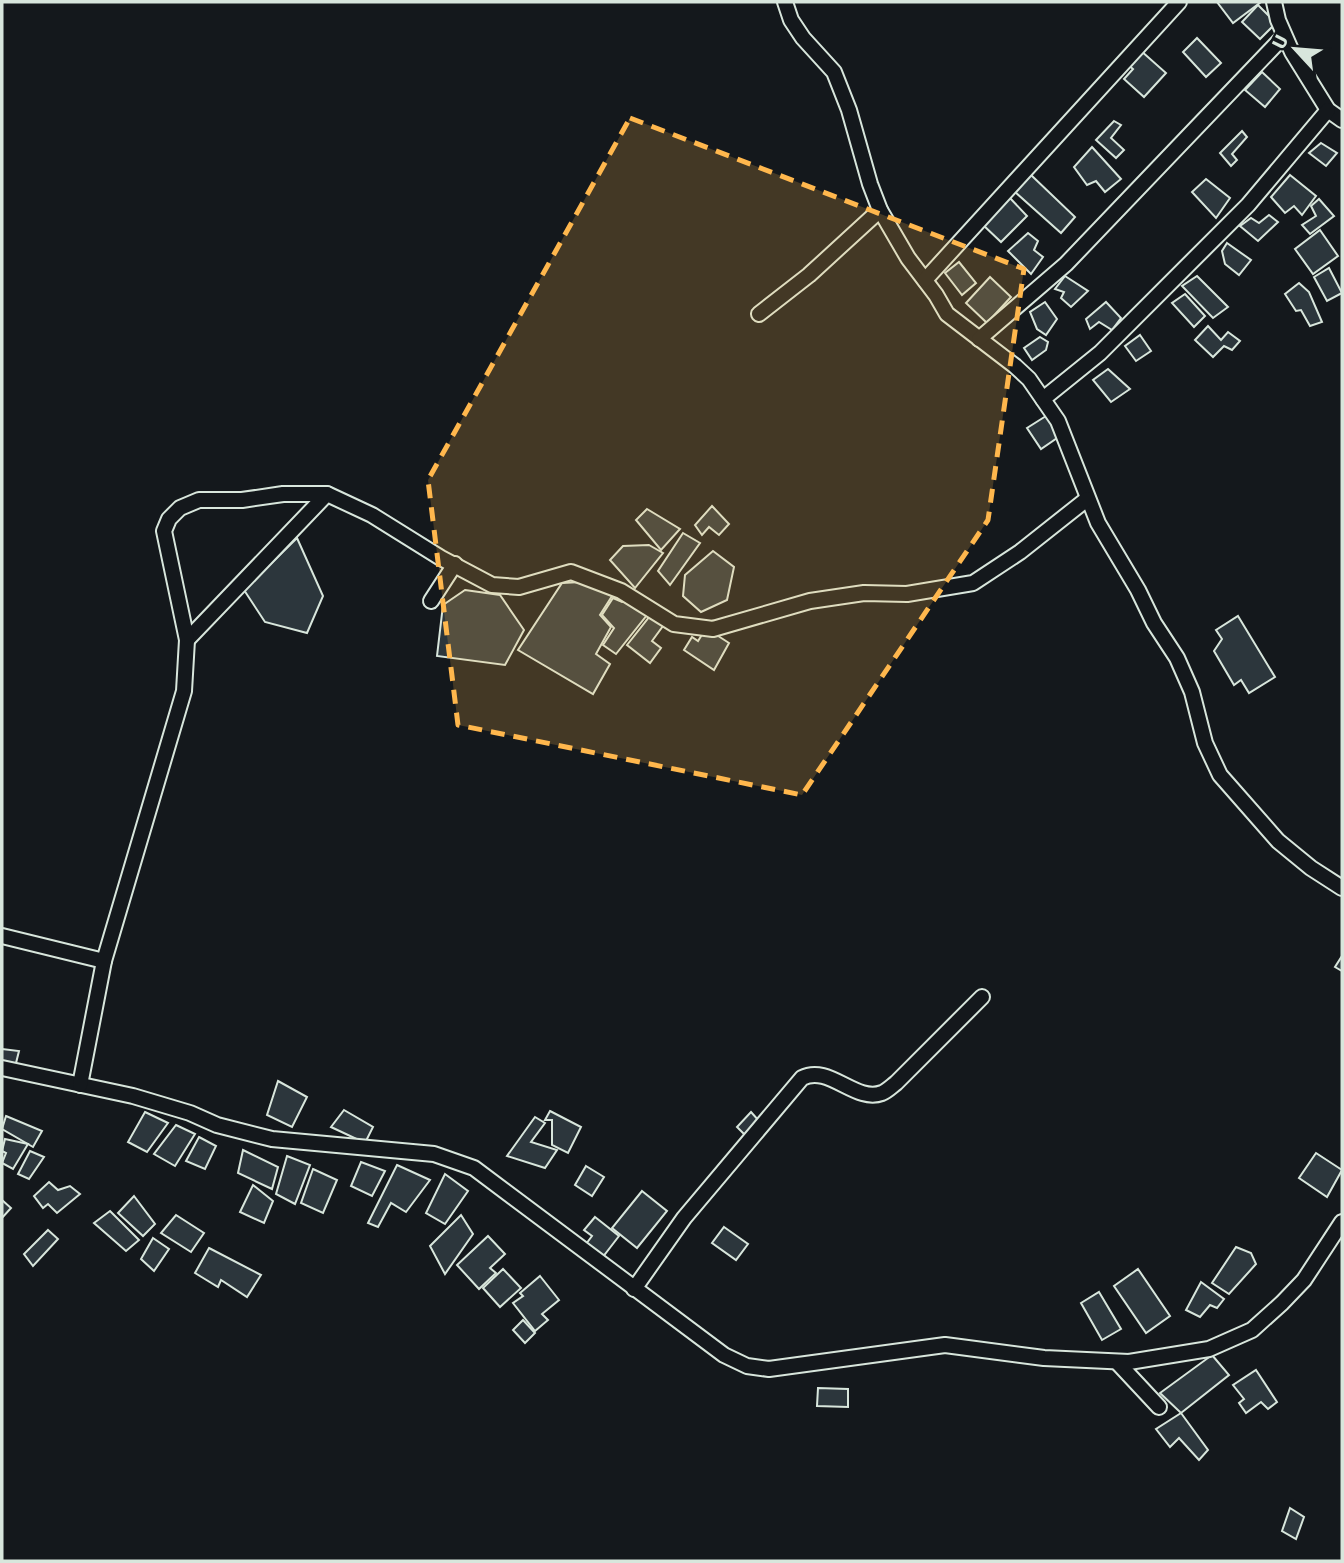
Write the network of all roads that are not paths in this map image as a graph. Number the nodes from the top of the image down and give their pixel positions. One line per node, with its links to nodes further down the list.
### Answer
1 (785, 2): 7 (street)
2 (1179, 2): 8 (street)
3 (1274, 2): 4 (street)
4 (1284, 36): 5 (street); 10 (street)
5 (1328, 110): 6 (street); 11 (street)
6 (1342, 120)
7 (880, 210): 8 (street); 9 (street)
8 (925, 280): 10 (street)
9 (759, 314)
10 (979, 339): 11 (street)
11 (1043, 399): 13 (street)
12 (327, 494): 14 (street); 16 (street); 16 (street)
13 (1087, 499): 14 (street); 17 (street)
14 (455, 564): 15 (street)
15 (431, 601)
16 (187, 640): 19 (street)
17 (1342, 888)
18 (2, 936): 19 (street)
19 (104, 961): 22 (street)
20 (982, 998): 24 (street)
21 (2, 1068): 22 (street)
22 (80, 1085): 24 (street)
23 (1342, 1222): 25 (street)
24 (634, 1289): 25 (street)
25 (1117, 1362): 26 (street)
26 (1159, 1407)

